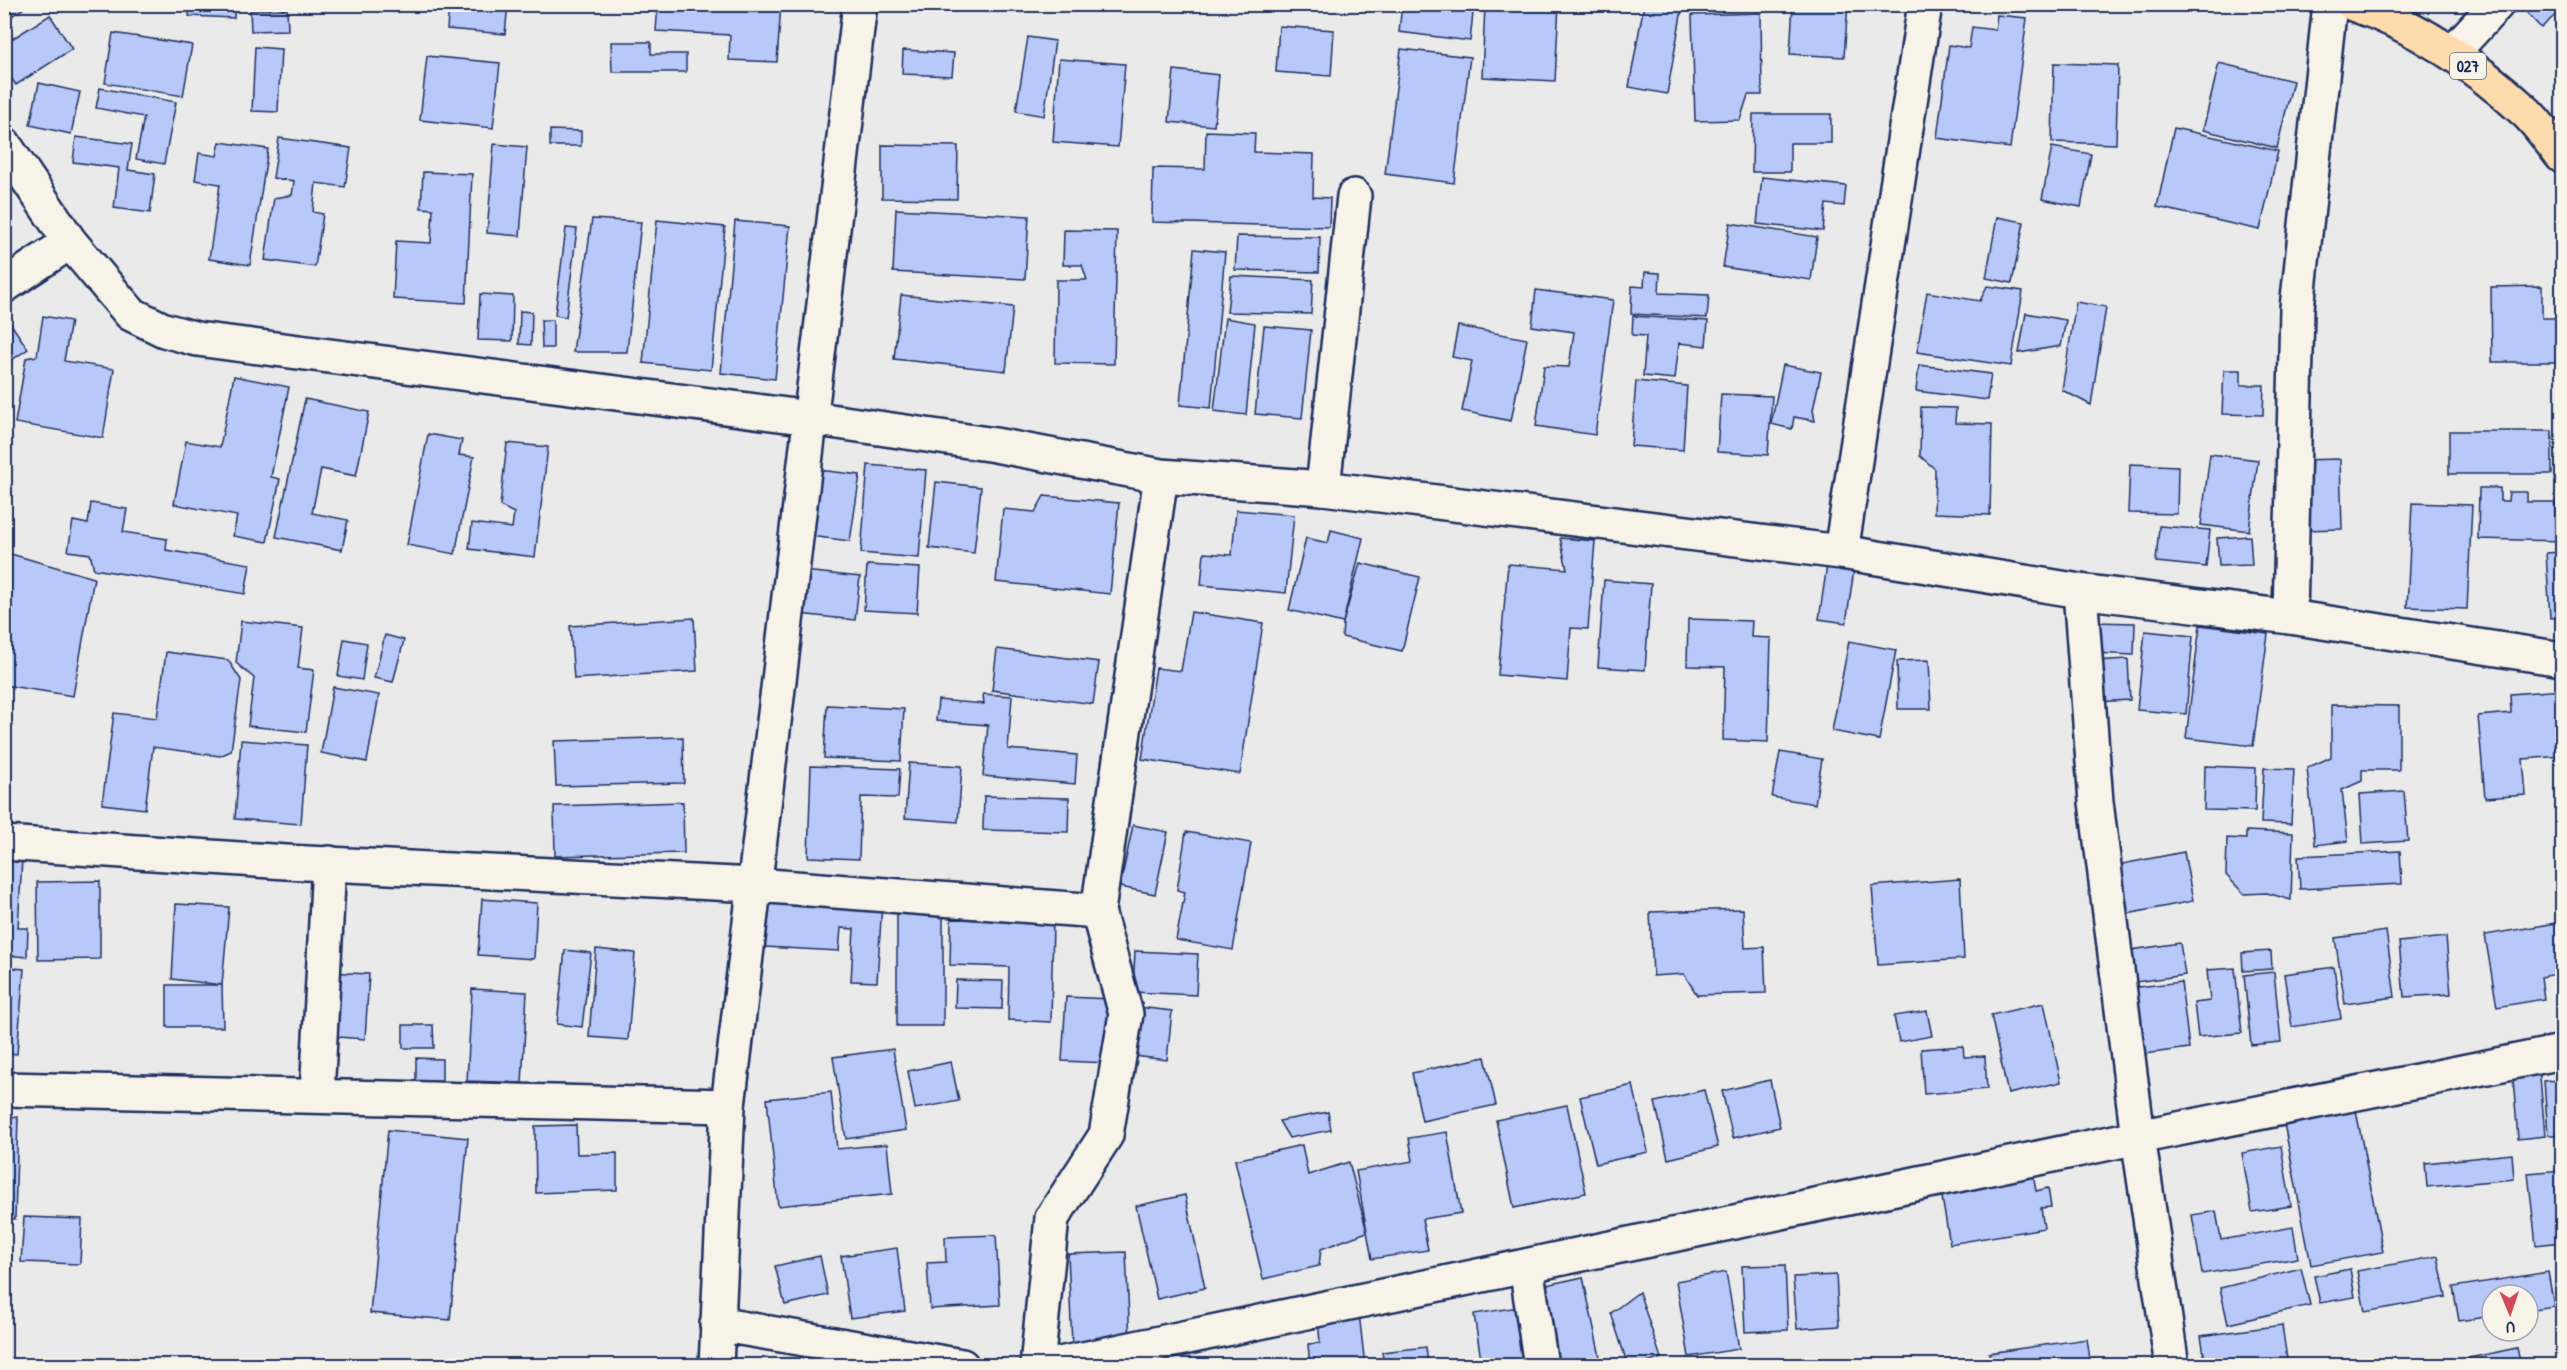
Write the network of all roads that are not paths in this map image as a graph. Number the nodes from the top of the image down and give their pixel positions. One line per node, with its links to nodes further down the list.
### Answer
1 (860, 4): 13 (street)
2 (1925, 4): 16 (street)
3 (2330, 4): 18 (street)
4 (2353, 4): 6 (main road, 027)
5 (2497, 4): 7 (street)
6 (2386, 10): 7 (main road, 027)
7 (2452, 53): 9 (main road, 027)
8 (4, 144): 11 (street)
9 (2562, 156)
10 (1354, 196): 15 (street)
11 (69, 242): 12 (street); 13 (street)
12 (4, 286)
13 (810, 418): 14 (street); 22 (street)
14 (1161, 476): 15 (street); 23 (street)
15 (1323, 488): 16 (street)
16 (1841, 552): 17 (street)
17 (2080, 591): 18 (street); 28 (street)
18 (2290, 617): 19 (street)
19 (2562, 659)
20 (4, 843): 21 (street)
21 (329, 863): 22 (street); 26 (street)
22 (755, 885): 23 (street); 27 (street)
23 (1098, 911): 33 (street)
24 (2562, 1052): 28 (street)
25 (4, 1089): 26 (street)
26 (317, 1096): 27 (street)
27 (728, 1106): 30 (street)
28 (2139, 1137): 29 (street); 36 (street)
29 (1526, 1266): 34 (street); 35 (street)
30 (717, 1324): 31 (street); 32 (street)
31 (716, 1365)
32 (962, 1365)
33 (1037, 1365)
34 (1050, 1365)
35 (1541, 1365)
36 (2172, 1365)

